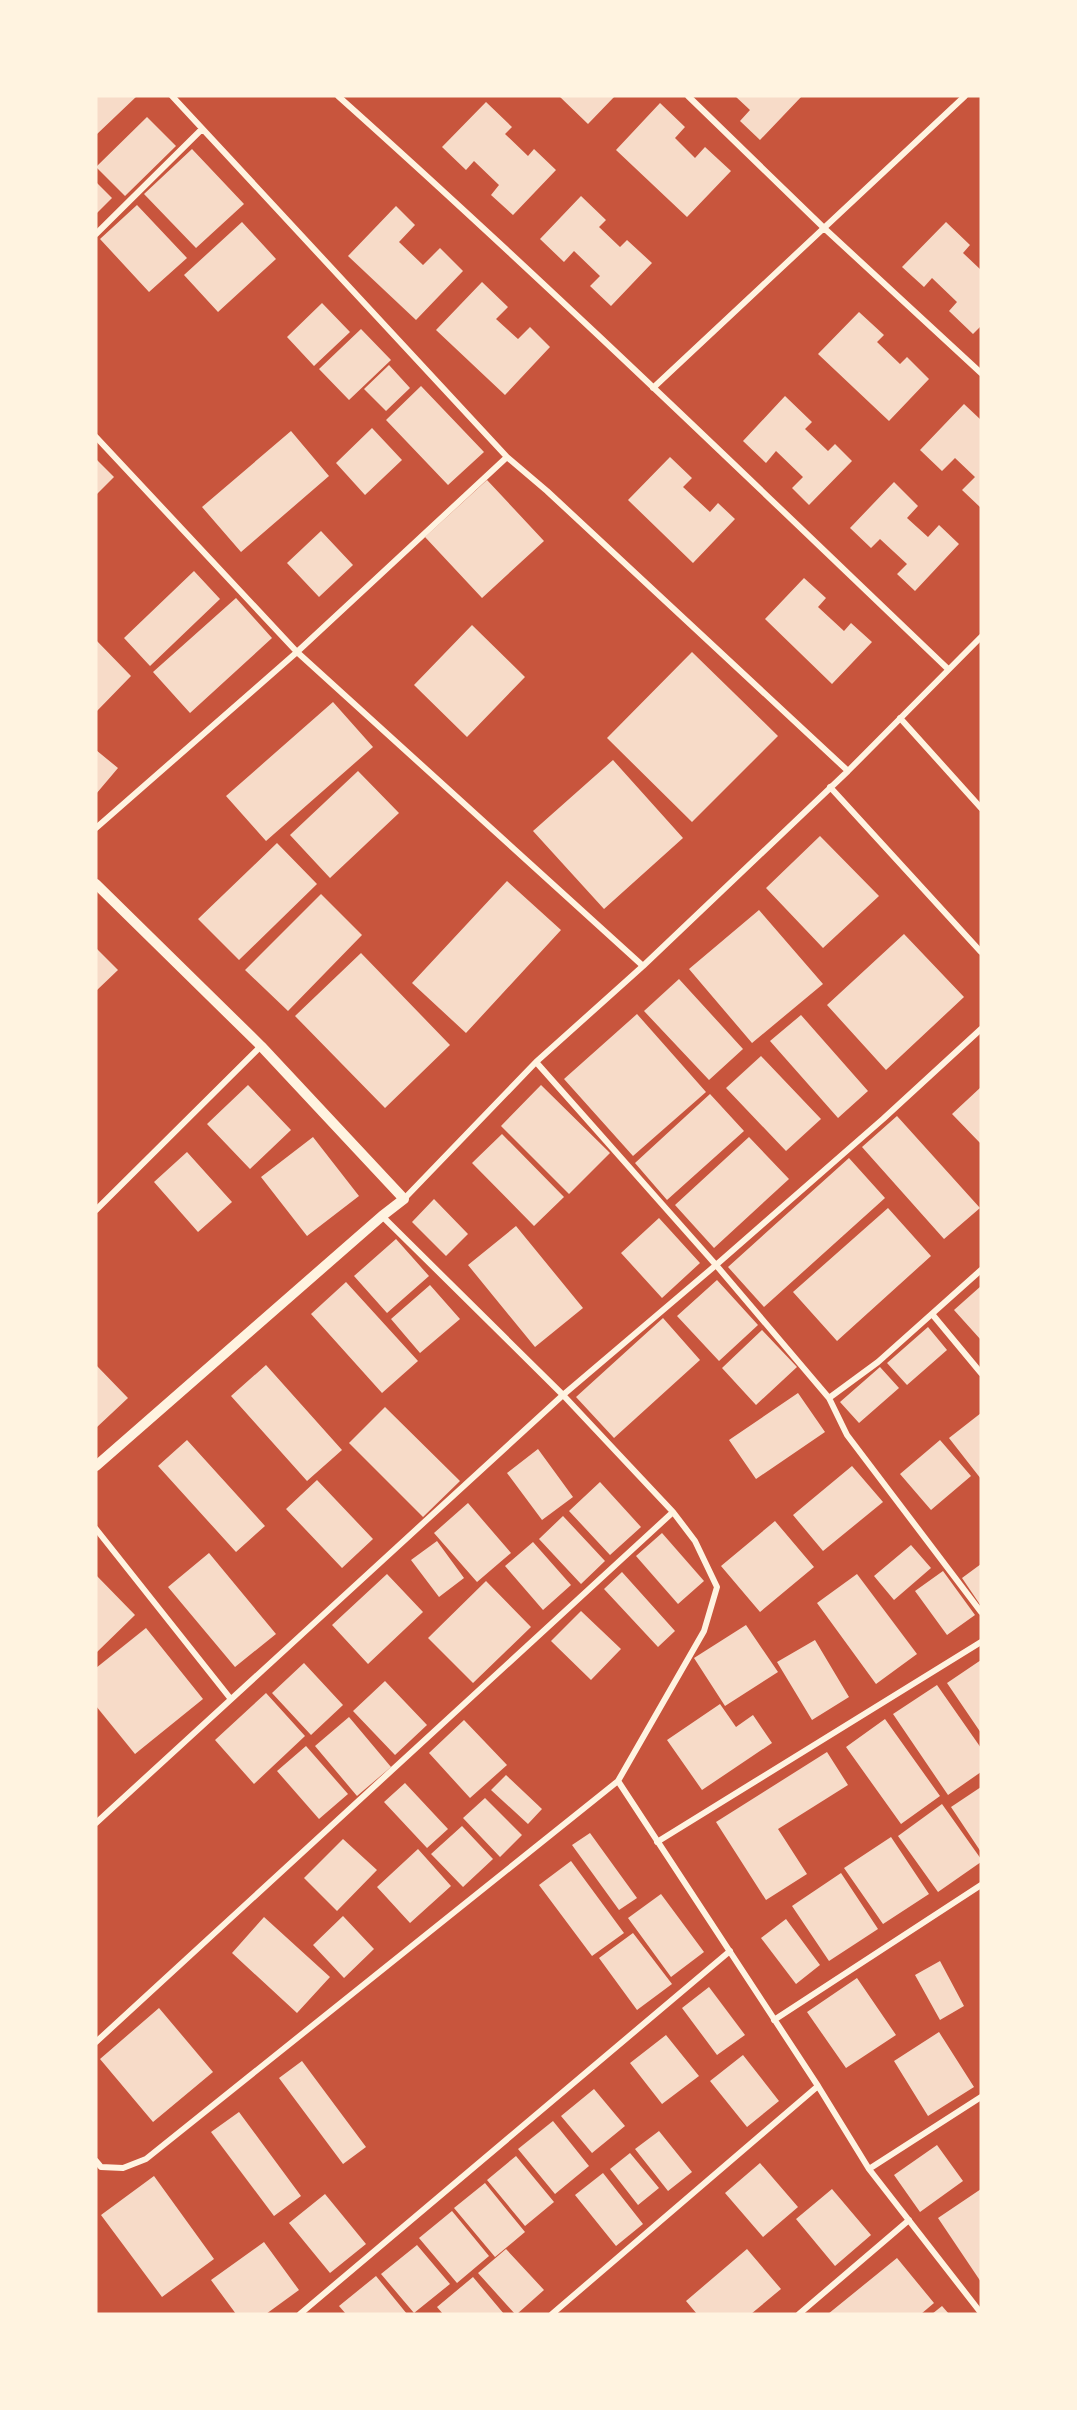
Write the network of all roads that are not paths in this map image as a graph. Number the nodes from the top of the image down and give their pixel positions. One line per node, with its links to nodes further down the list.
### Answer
1 (172, 96): 5 (street)
2 (338, 96): 9 (street)
3 (688, 96): 6 (street)
4 (965, 96): 6 (street)
5 (202, 129): 7 (street); 11 (street)
6 (824, 228): 8 (street); 9 (street)
7 (96, 234)
8 (981, 373)
9 (653, 388): 14 (street)
10 (96, 437): 13 (street)
11 (507, 457): 13 (street); 16 (street)
12 (981, 638): 14 (street)
13 (297, 652): 19 (street); 22 (street)
14 (948, 669): 15 (street)
15 (900, 718): 16 (street); 18 (street)
16 (848, 771): 17 (street)
17 (830, 787): 21 (street); 22 (street)
18 (981, 808)
19 (96, 828)
20 (96, 884): 24 (street)
21 (981, 952)
22 (643, 966): 25 (street)
23 (981, 1029): 29 (street)
24 (261, 1046): 26 (street); 27 (street)
25 (536, 1062): 26 (street); 29 (street)
26 (404, 1199): 28 (street)
27 (96, 1210)
28 (382, 1216): 33 (street); 35 (street)
29 (716, 1265): 33 (street); 34 (street)
30 (981, 1270): 31 (street)
31 (932, 1314): 32 (street); 34 (street)
32 (981, 1373)
33 (563, 1395): 36 (street); 40 (street)
34 (829, 1398): 38 (street)
35 (96, 1466)
36 (673, 1512): 41 (street); 47 (street)
37 (96, 1529): 40 (street)
38 (981, 1612)
39 (981, 1642): 43 (street)
40 (230, 1698): 42 (street)
41 (618, 1781): 43 (street); 50 (street)
42 (96, 1823)
43 (657, 1842): 45 (street)
44 (981, 1885): 46 (street)
45 (730, 1952): 46 (street); 54 (street)
46 (774, 2020): 48 (street)
47 (96, 2042)
48 (818, 2086): 51 (street); 55 (street)
49 (981, 2097): 51 (street)
50 (96, 2161)
51 (869, 2169): 52 (street)
52 (909, 2220): 53 (street); 56 (street)
53 (981, 2313)
54 (300, 2314)
55 (552, 2314)
56 (799, 2314)

